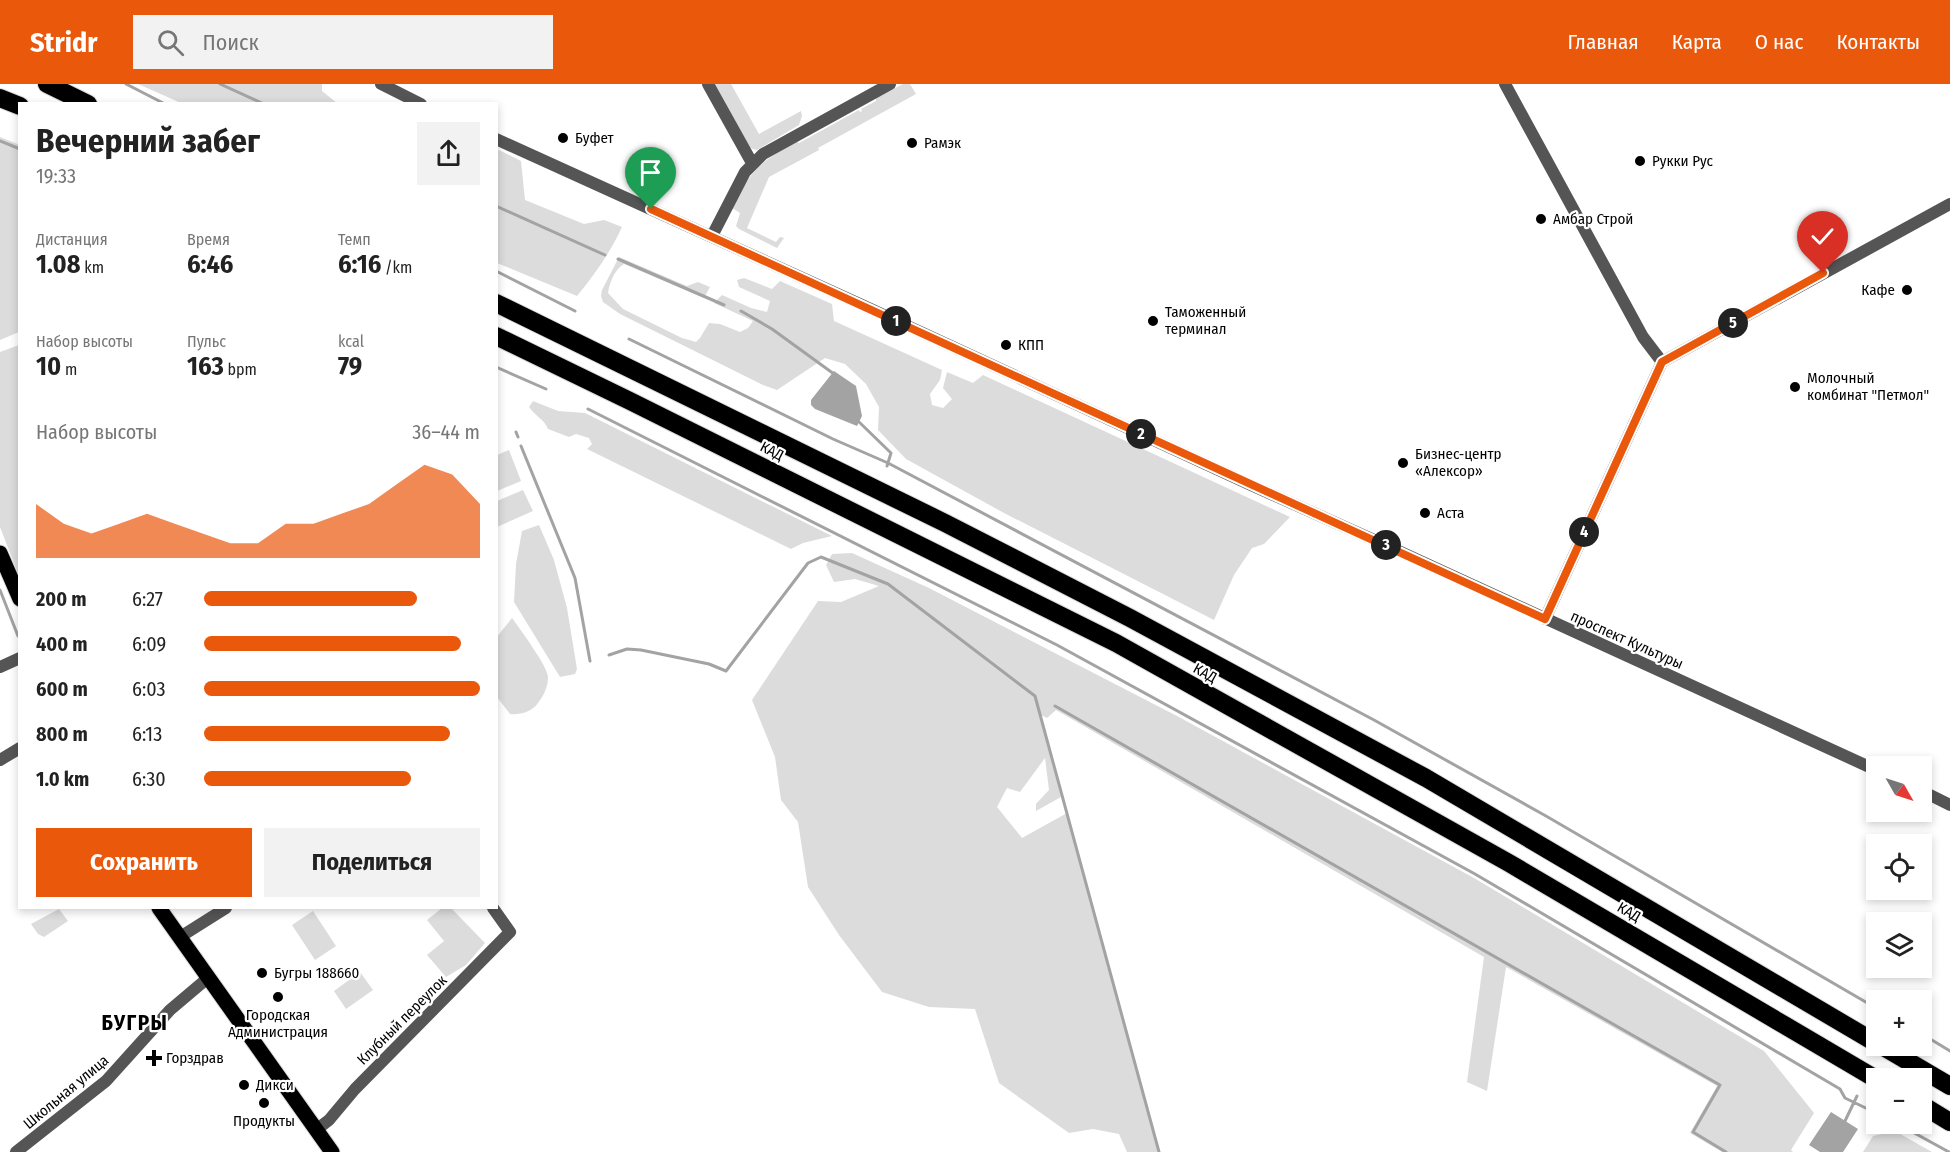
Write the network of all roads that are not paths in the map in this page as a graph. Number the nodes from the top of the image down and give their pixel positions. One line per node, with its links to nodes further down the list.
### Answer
1 (47, 84): 7 (highway)
2 (381, 84): 8 (street)
3 (708, 84): 11 (street)
4 (891, 84): 11 (street)
5 (1505, 84): 16 (street)
6 (0, 98): 9 (highway)
7 (84, 102)
8 (417, 102)
9 (18, 105)
10 (498, 140): 13 (street, проспект Культуры)
11 (752, 163): 13 (street)
12 (1950, 204): 16 (street)
13 (712, 236): 19 (street, проспект Культуры)
14 (498, 304): 32 (highway, КАД)
15 (498, 337): 34 (highway, КАД)
16 (1662, 362): 19 (street)
17 (0, 553): 18 (main road)
18 (18, 594)
19 (1545, 619): 24 (street, проспект Культуры)
20 (18, 659): 21 (street)
21 (0, 667)
22 (18, 749): 23 (street)
23 (0, 760)
24 (1866, 765)
25 (1932, 796): 26 (street)
26 (1950, 805)
27 (160, 909): 30 (main road)
28 (224, 909): 30 (street)
29 (494, 909): 38 (street, Клубный переулок)
30 (180, 937): 31 (main road)
31 (209, 977): 38 (main road); 39 (street, Школьная улица)
32 (1866, 1036)
33 (1899, 1056): 35 (highway)
34 (1866, 1073)
35 (1950, 1086)
36 (1932, 1111): 37 (highway)
37 (1950, 1122)
38 (316, 1130): 40 (main road)
39 (16, 1152)
40 (332, 1152)

